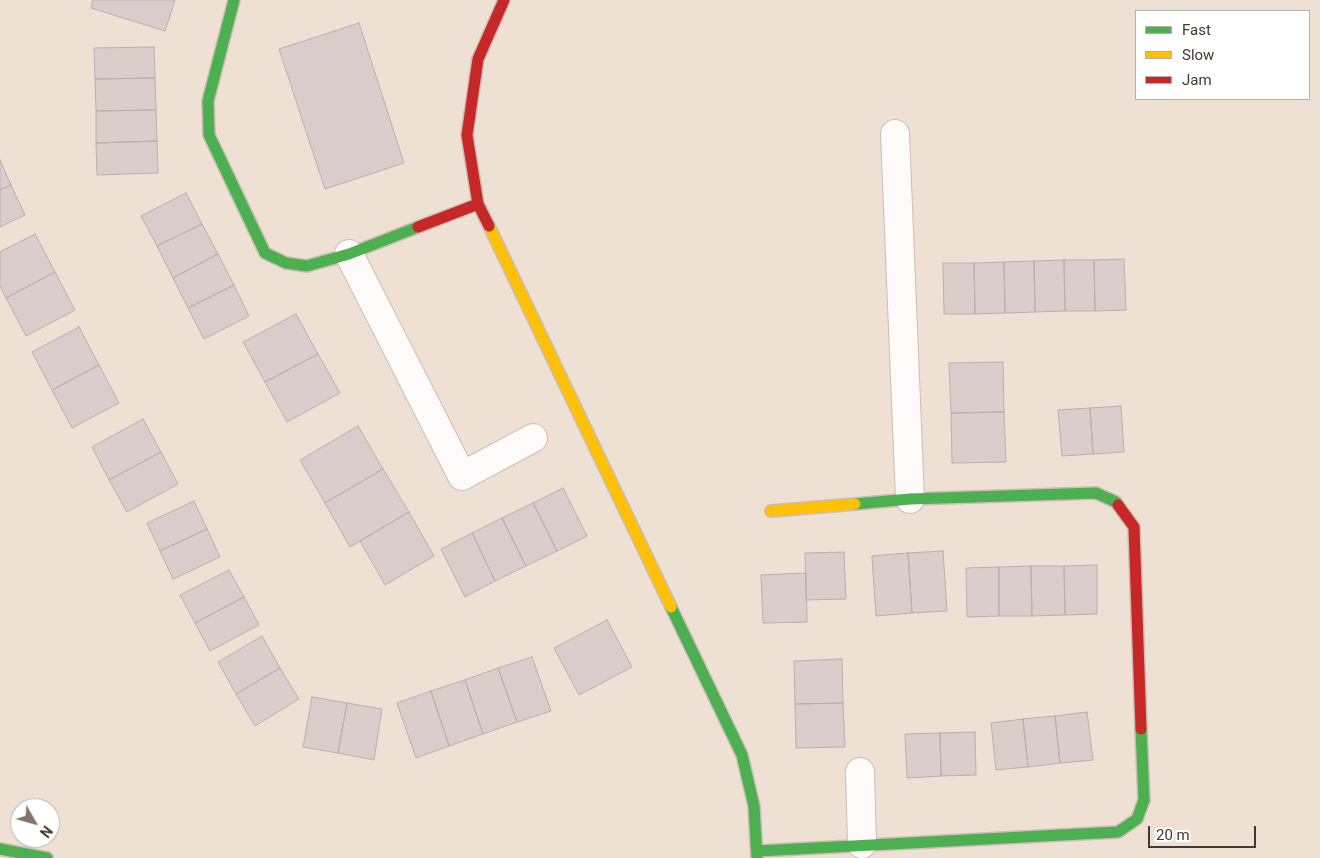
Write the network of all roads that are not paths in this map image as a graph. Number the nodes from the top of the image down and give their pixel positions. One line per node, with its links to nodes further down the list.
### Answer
1 (234, 0): 5 (main road)
2 (504, 0): 4 (main road)
3 (895, 134): 7 (street)
4 (478, 204): 5 (main road); 12 (main road)
5 (349, 254): 6 (street)
6 (534, 438)
7 (910, 500): 8 (main road); 10 (main road)
8 (771, 511)
9 (860, 772): 10 (street)
10 (862, 844): 12 (main road)
11 (0, 848): 13 (main road)
12 (758, 855)
13 (47, 858)

